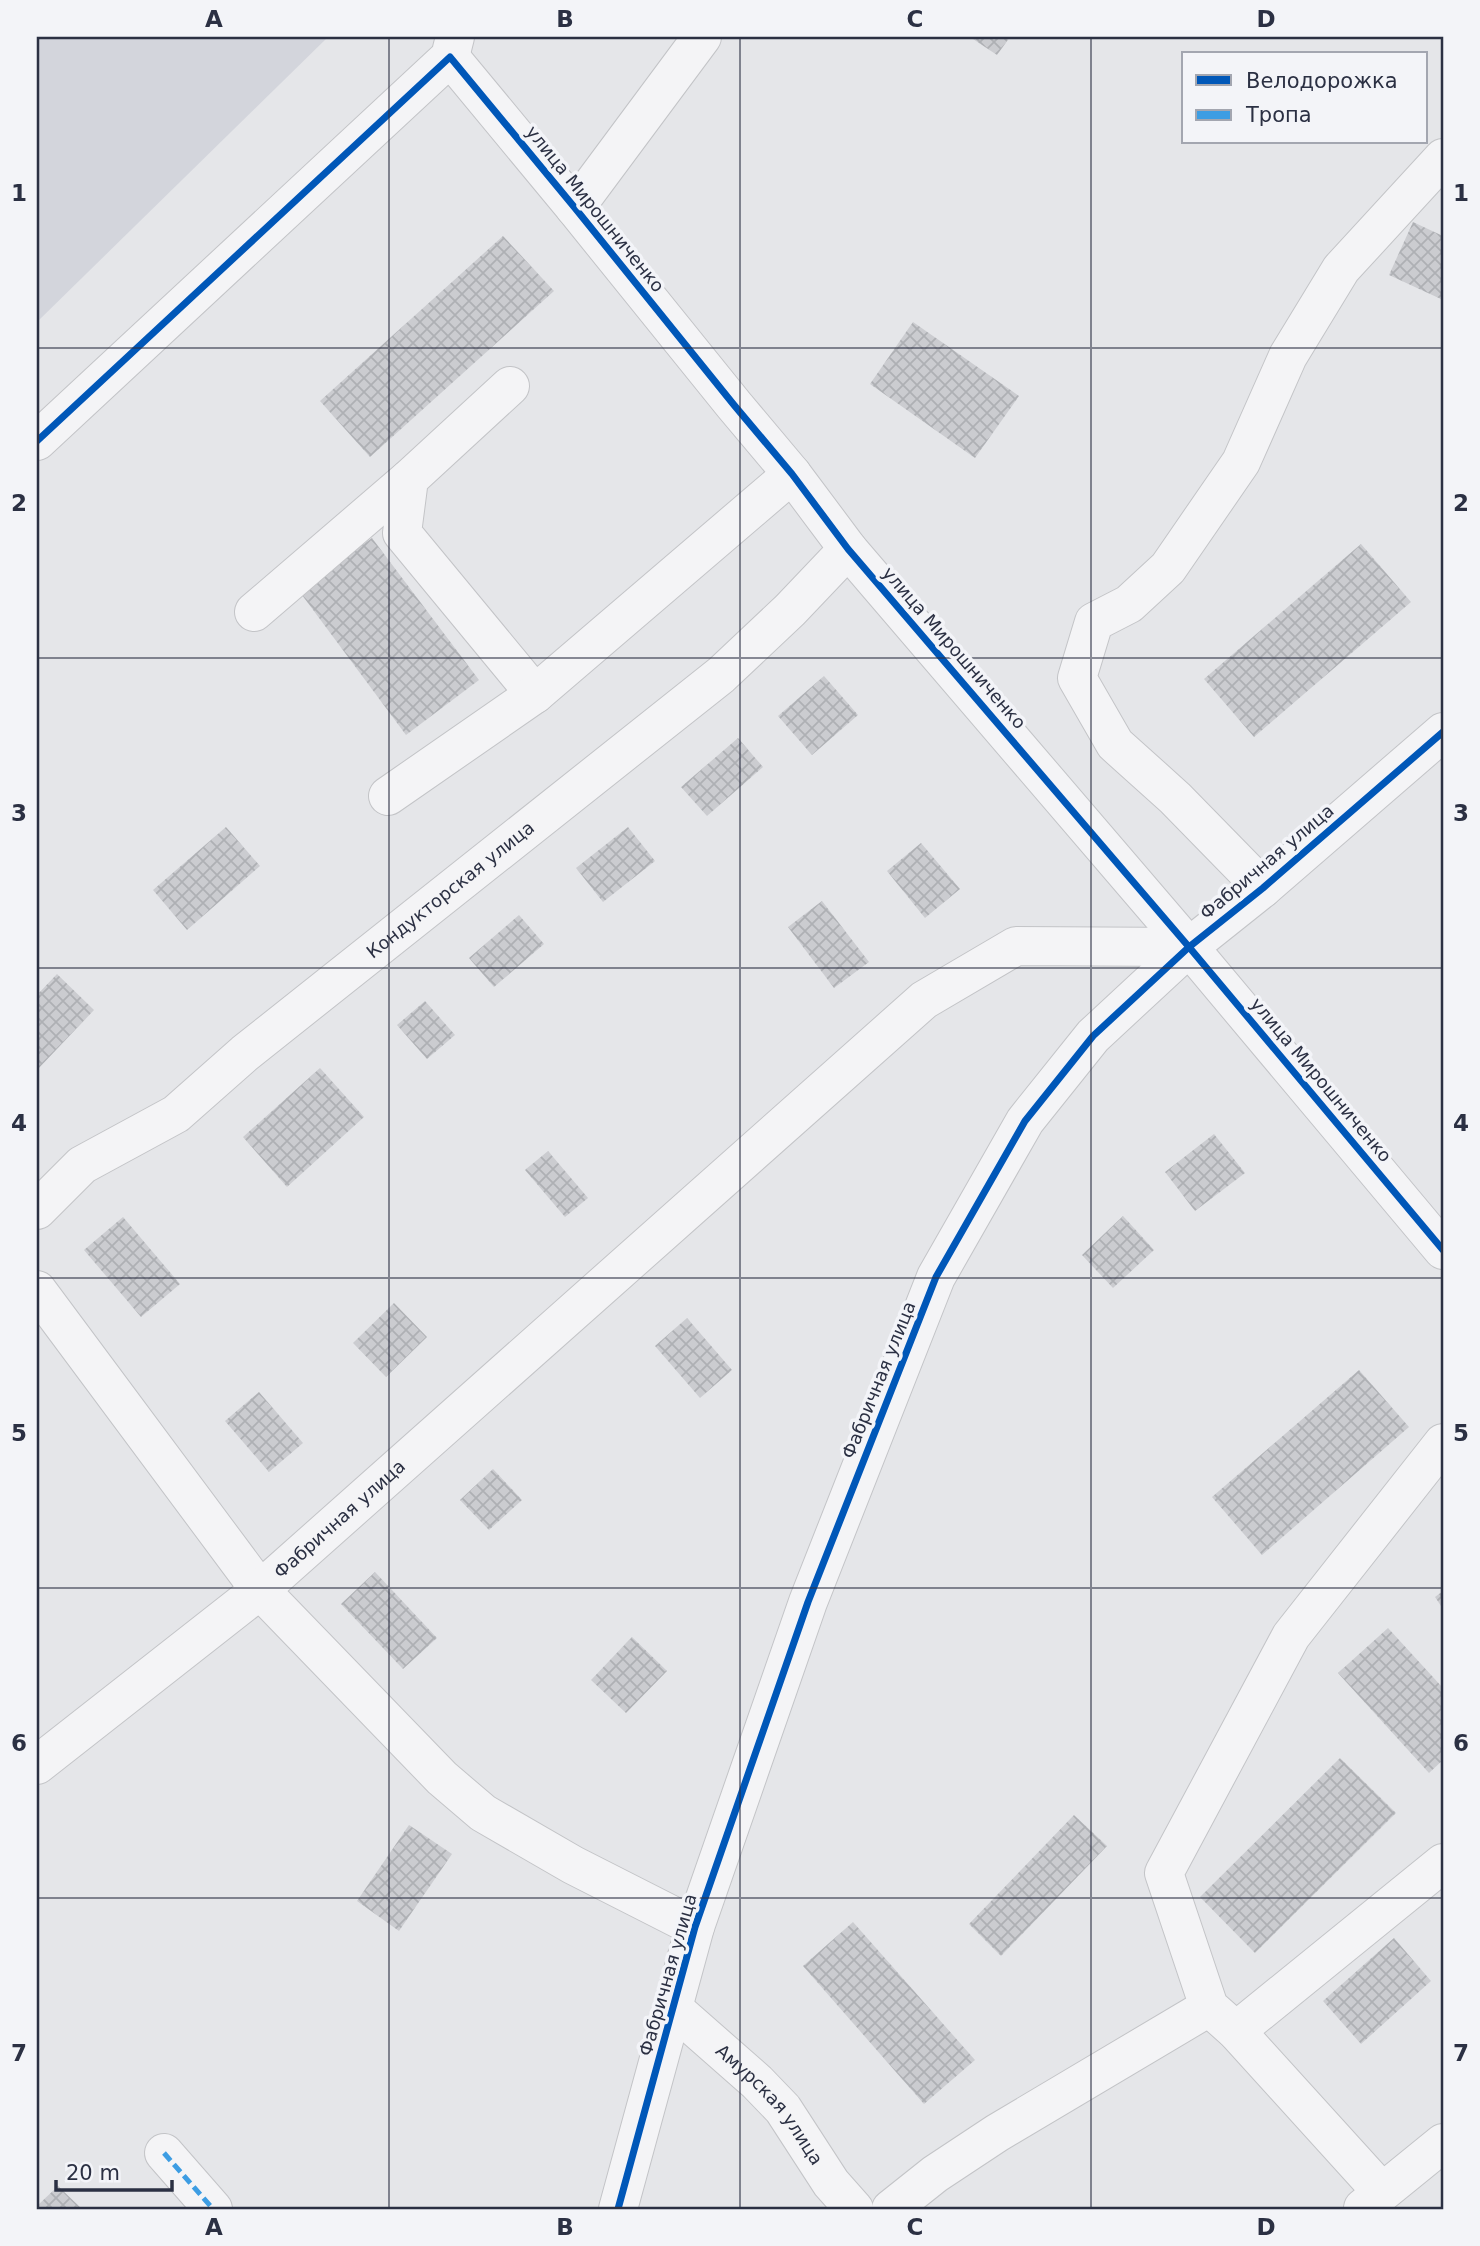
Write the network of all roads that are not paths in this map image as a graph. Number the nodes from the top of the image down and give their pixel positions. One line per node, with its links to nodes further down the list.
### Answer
1 (702, 37): 4 (street)
2 (452, 47): 4 (street, улица Мирошниченко); 6 (street)
3 (1443, 158): 14 (street)
4 (575, 208): 7 (street, улица Мирошниченко)
5 (510, 386): 8 (street)
6 (37, 441)
7 (792, 474): 9 (street, улица Мирошниченко); 11 (street)
8 (409, 479): 10 (street); 11 (street)
9 (848, 549): 15 (street, улица Мирошниченко); 16 (street, Кондукторская улица)
10 (254, 612)
11 (535, 694): 13 (street)
12 (1443, 732): 14 (street, Фабричная улица)
13 (388, 796)
14 (1263, 888): 15 (street, Фабричная улица)
15 (1189, 947): 17 (street, улица Мирошниченко); 20 (street, Фабричная улица); 23 (street, Фабричная улица)
16 (37, 1210)
17 (1443, 1250)
18 (37, 1290): 20 (street)
19 (1443, 1443): 25 (street)
20 (260, 1590): 21 (street, Фабричная улица); 23 (street)
21 (37, 1765)
22 (1443, 1863): 25 (street)
23 (695, 1927): 24 (street, Фабричная улица)
24 (674, 2009): 30 (street, Фабричная улица); 31 (street, Амурская улица)
25 (1222, 2019): 28 (street); 32 (street)
26 (1443, 2143): 28 (street)
27 (164, 2153): 29 (street)
28 (1372, 2201)
29 (213, 2209)
30 (618, 2209)
31 (854, 2209)
32 (891, 2209)

